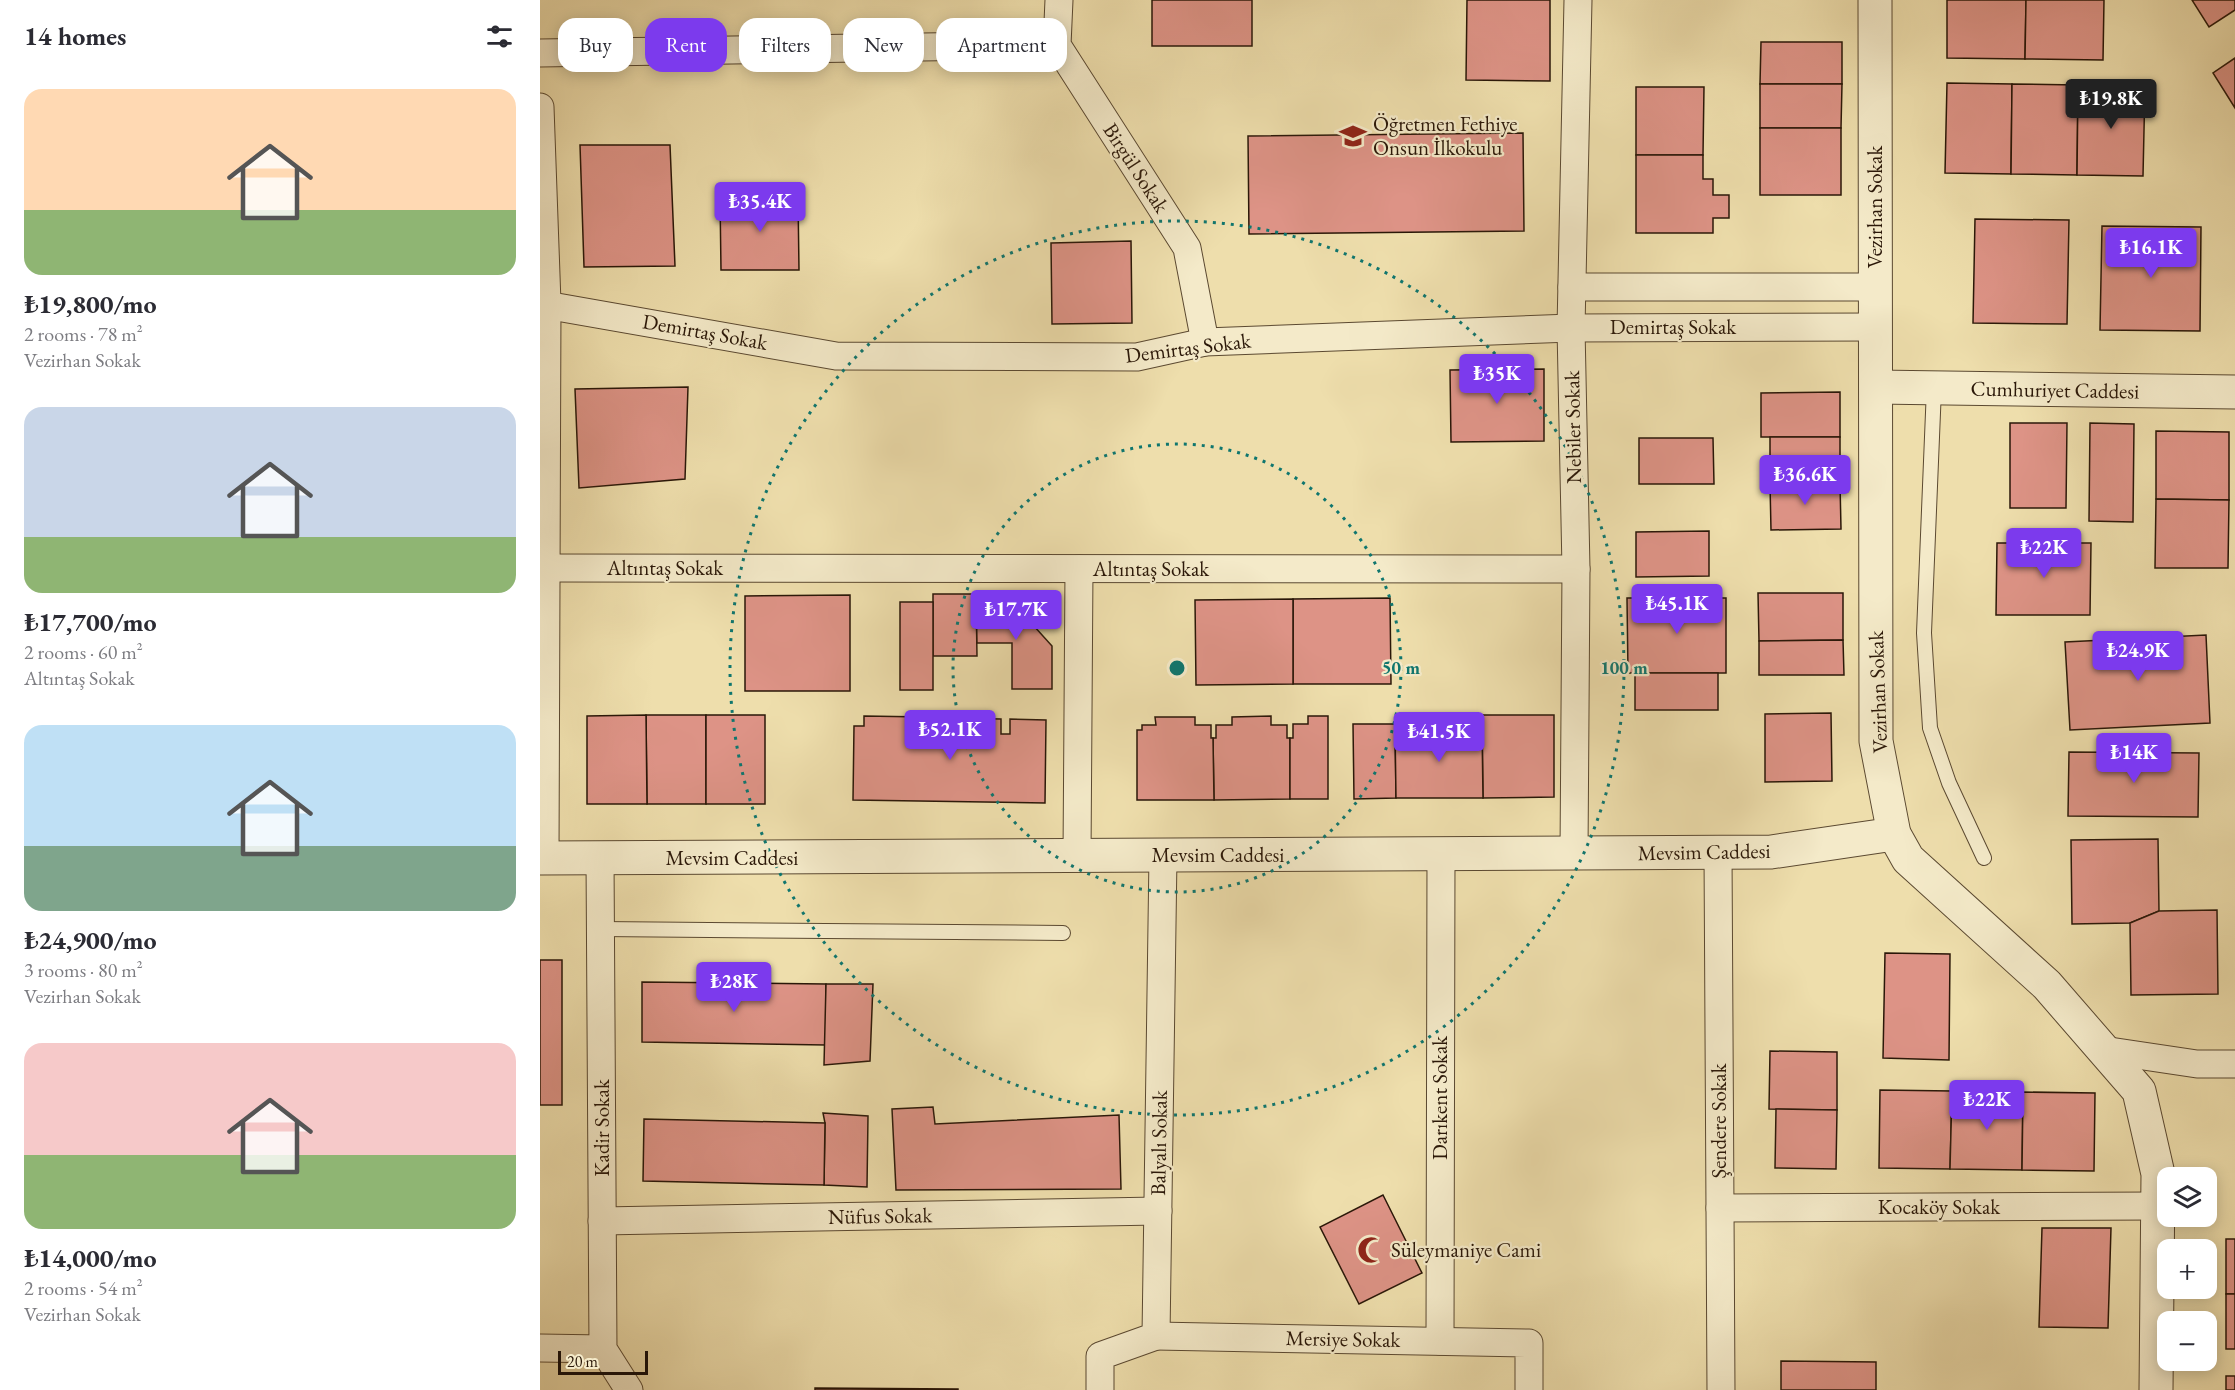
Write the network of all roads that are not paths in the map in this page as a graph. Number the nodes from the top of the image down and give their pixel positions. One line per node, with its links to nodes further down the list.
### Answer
1 (1059, 0): 4 (street)
2 (1578, 0): 9 (street, Nebiler Sokak)
3 (1875, 0): 10 (street, Vezirhan Sokak)
4 (1058, 18)
5 (936, 47): 6 (street)
6 (540, 53)
7 (1067, 61): 14 (street, Birgül Sokak)
8 (540, 107): 11 (street)
9 (1572, 287): 10 (street); 13 (street, Nebiler Sokak)
10 (1875, 287): 12 (street, Vezirhan Sokak)
11 (544, 303): 14 (street, Demirtaş Sokak); 18 (street)
12 (1876, 327): 13 (street, Demirtaş Sokak); 15 (street, Vezirhan Sokak)
13 (1571, 328): 14 (street, Demirtaş Sokak); 20 (street, Nebiler Sokak)
14 (1205, 342)
15 (1876, 387): 16 (street, Cumhuriyet Caddesi); 21 (street, Vezirhan Sokak)
16 (1934, 388): 17 (street, Cumhuriyet Caddesi); 29 (lane)
17 (2235, 392)
18 (546, 568): 19 (street, Altıntaş Sokak); 27 (street)
19 (1078, 569): 20 (street, Altıntaş Sokak); 25 (street)
20 (1576, 569): 24 (street, Nebiler Sokak)
21 (1894, 834): 22 (street, Mevsim Caddesi); 32 (street, Vezirhan Sokak)
22 (1718, 852): 24 (street, Mevsim Caddesi); 36 (street, Şendere Sokak)
23 (1441, 854): 24 (street, Mevsim Caddesi); 26 (street, Mevsim Caddesi); 40 (street, Darıkent Sokak)
24 (1574, 854)
25 (1077, 856): 26 (street, Mevsim Caddesi); 28 (street, Mevsim Caddesi)
26 (1163, 856): 37 (street, Balyalı Sokak)
27 (542, 858): 28 (street, Mevsim Caddesi)
28 (600, 858): 30 (street, Kadir Sokak)
29 (1984, 858)
30 (600, 929): 31 (lane); 38 (street, Kadir Sokak)
31 (1063, 933)
32 (2103, 1050): 33 (street); 34 (street, Vezirhan Sokak)
33 (2235, 1064)
34 (2157, 1170)
35 (2157, 1206): 36 (street, Kocaköy Sokak); 47 (street, Vezirhan Sokak)
36 (1720, 1208): 46 (street, Şendere Sokak)
37 (1158, 1211): 38 (street, Nüfus Sokak); 39 (street, Balyalı Sokak)
38 (602, 1221): 42 (street, Kadir Sokak)
39 (1156, 1336): 40 (street, Mersiye Sokak); 44 (street)
40 (1440, 1341): 45 (street, Mersiye Sokak)
41 (540, 1348): 42 (street)
42 (603, 1349): 43 (street)
43 (629, 1390)
44 (1100, 1390)
45 (1529, 1390)
46 (1721, 1390)
47 (2156, 1390)

